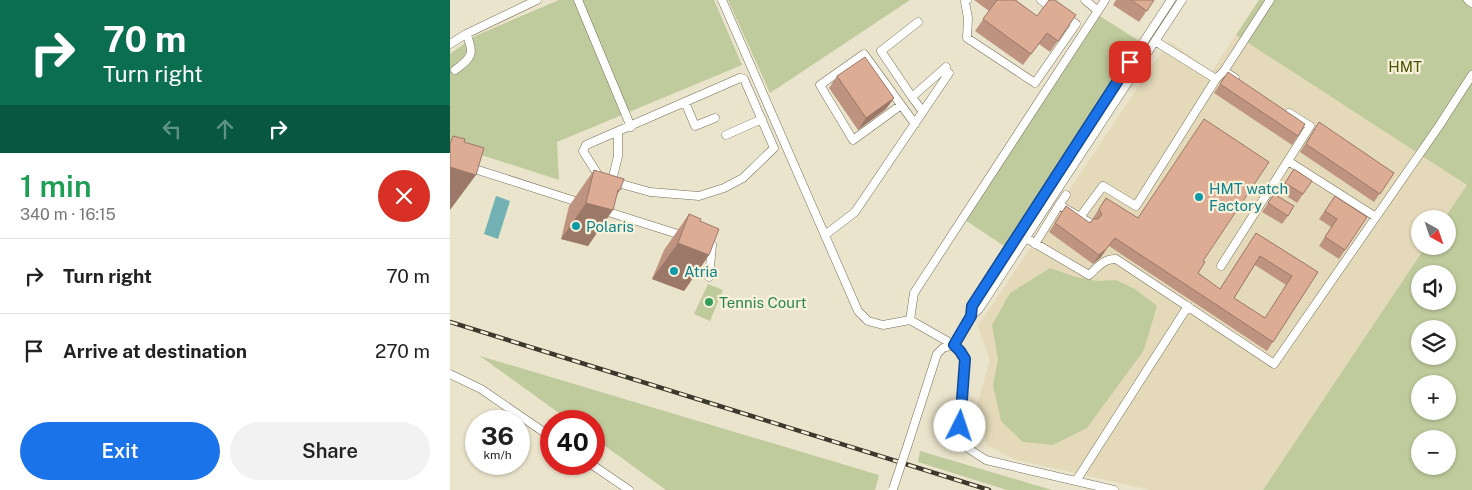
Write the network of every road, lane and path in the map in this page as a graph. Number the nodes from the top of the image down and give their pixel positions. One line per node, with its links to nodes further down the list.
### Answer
1 (537, 0): 15 (street)
2 (578, 0): 31 (street)
3 (722, 0): 42 (street)
4 (967, 0): 5 (street)
5 (1041, 0)
6 (1085, 0): 13 (street)
7 (1106, 0): 13 (street)
8 (1171, 0): 48 (street)
9 (1182, 0): 16 (street)
10 (1270, 0): 19 (street)
11 (1468, 0): 12 (street)
12 (1472, 3)
13 (1098, 11): 49 (street)
14 (918, 22): 23 (street)
15 (466, 34): 17 (street); 18 (street)
16 (1155, 41): 21 (street); 43 (street)
17 (450, 44)
18 (455, 70)
19 (1224, 71): 21 (street); 22 (street)
20 (1472, 75): 40 (street)
21 (1216, 79): 39 (street)
22 (1240, 81)
23 (912, 97): 27 (street); 27 (street)
24 (685, 102): 28 (street); 29 (street); 31 (street)
25 (901, 105): 25 (street); 30 (street)
26 (1278, 106): 34 (street)
27 (923, 112): 30 (street)
28 (716, 118)
29 (762, 119): 33 (street); 36 (street)
30 (915, 124): 42 (street)
31 (631, 127): 32 (street)
32 (618, 132): 36 (street); 36 (street)
33 (726, 135)
34 (1288, 161): 40 (street); 45 (street)
35 (450, 162): 46 (street)
36 (612, 181)
37 (1066, 195): 38 (street)
38 (1059, 205): 39 (street); 44 (street)
39 (1080, 217): 41 (street)
40 (1376, 217): 47 (street)
41 (1090, 223)
42 (825, 236): 49 (street)
43 (1026, 238): 44 (street); 48 (street)
44 (1035, 244): 47 (street)
45 (1221, 266)
46 (709, 277)
47 (1188, 306): 54 (street)
48 (971, 316): 50 (street)
49 (910, 320): 50 (street)
50 (954, 345): 54 (street); 55 (street, bridge)
51 (450, 374): 52 (street)
52 (540, 429)
53 (605, 474): 56 (street)
54 (1076, 481): 57 (street)
55 (893, 489)
56 (629, 490)
57 (1114, 490)

